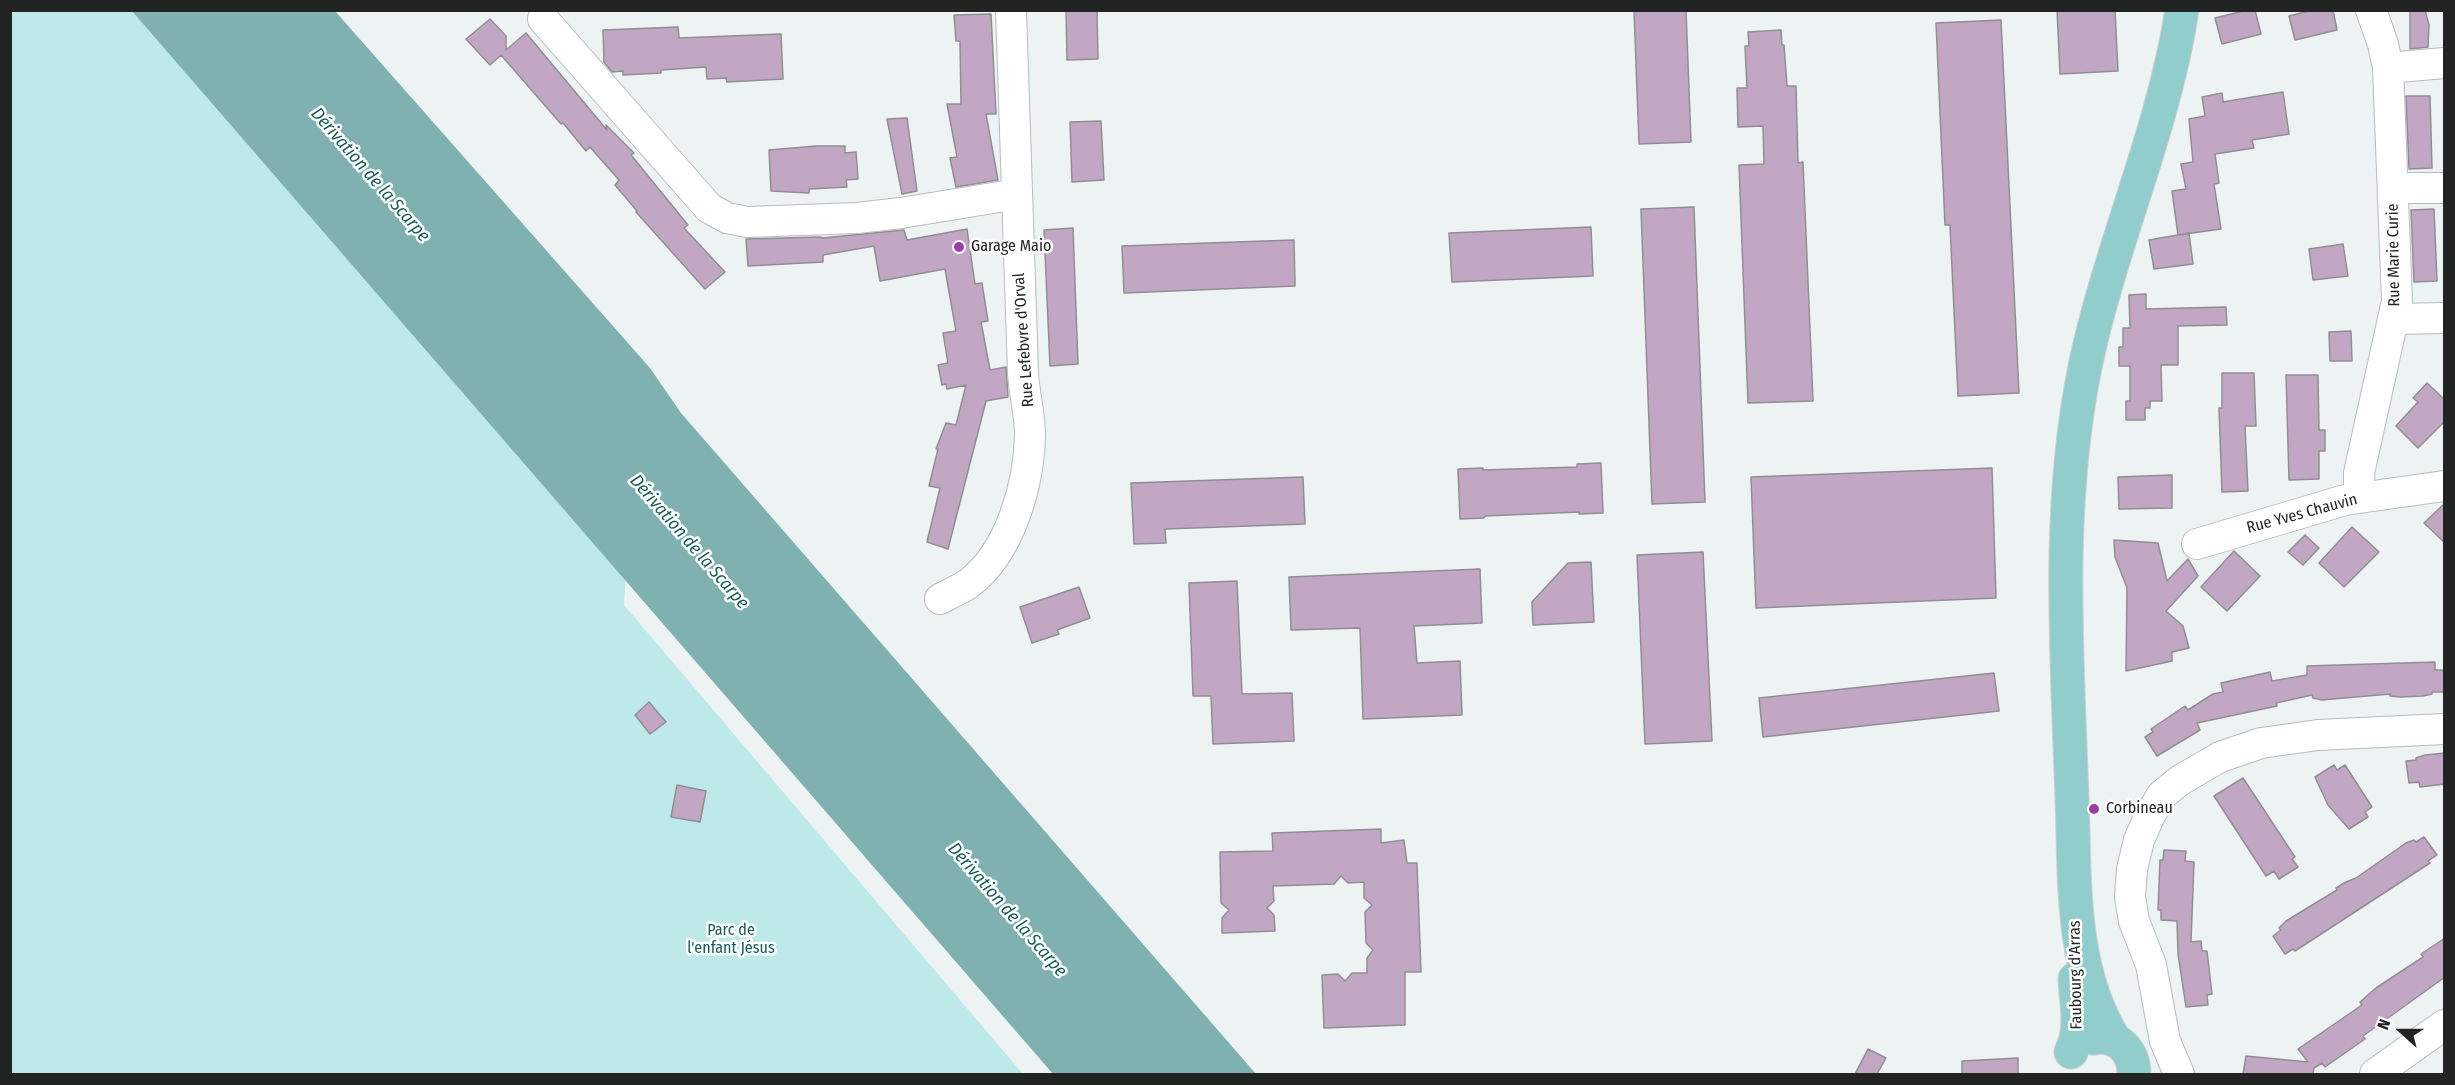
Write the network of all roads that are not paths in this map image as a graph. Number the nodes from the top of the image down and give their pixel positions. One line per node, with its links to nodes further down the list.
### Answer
1 (1011, 10): 9 (street, Rue Lefebvre d'Orval)
2 (2182, 10): 17 (main road)
3 (2371, 10): 6 (street, Rue Marie Curie)
4 (543, 19): 9 (street)
5 (2445, 63): 6 (street)
6 (2388, 68): 7 (street, Rue Marie Curie)
7 (2393, 188): 8 (street); 11 (street, Rue Marie Curie)
8 (2445, 188)
9 (1017, 194): 15 (street, Rue Lefebvre d'Orval)
10 (2445, 318): 11 (street)
11 (2394, 319): 13 (street, Rue Marie Curie)
12 (2445, 486): 13 (street, Rue Yves Chauvin)
13 (2359, 498): 14 (street, Rue Yves Chauvin)
14 (2197, 544)
15 (939, 599)
16 (2445, 729): 18 (street)
17 (2076, 899): 20 (main road, Faubourg d'Arras); 21 (main road, Faubourg d'Arras)
18 (2160, 1014): 20 (street); 22 (street)
19 (2445, 1025): 23 (street)
20 (2124, 1053): 21 (main road)
21 (2069, 1063)
22 (2179, 1074)
23 (2375, 1074)

